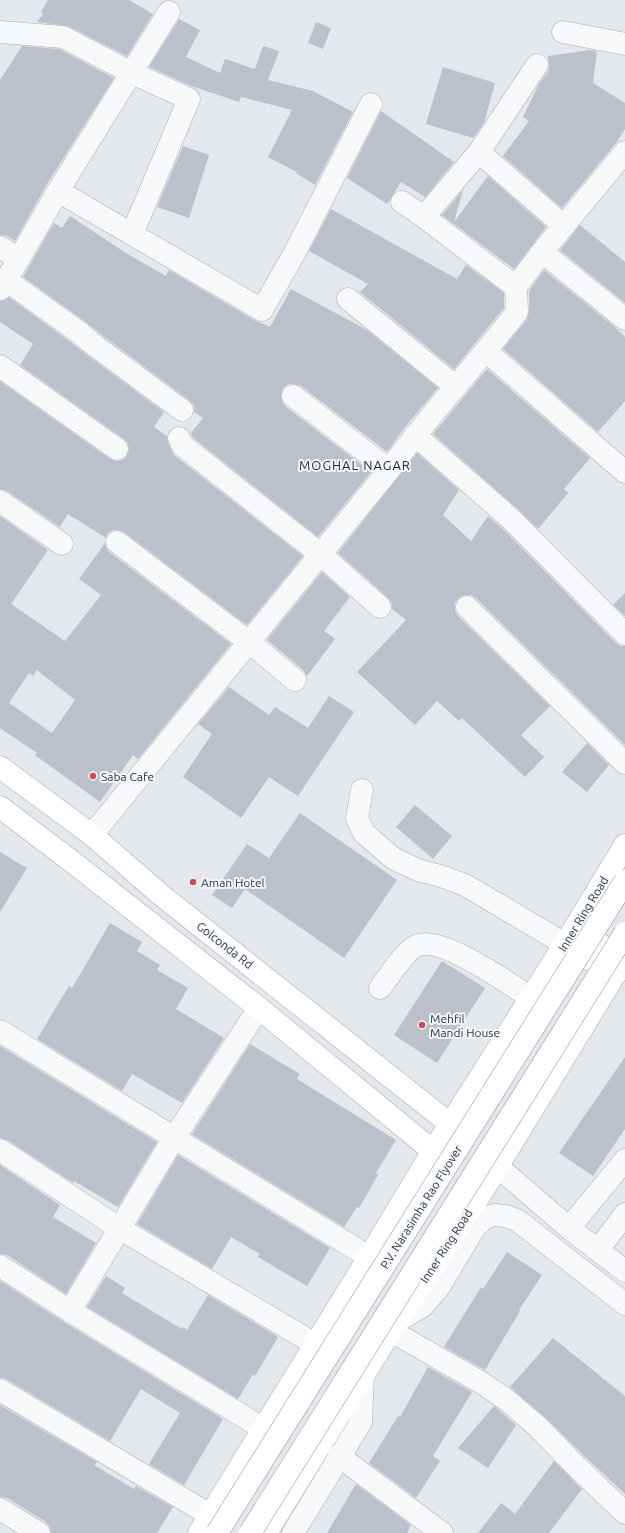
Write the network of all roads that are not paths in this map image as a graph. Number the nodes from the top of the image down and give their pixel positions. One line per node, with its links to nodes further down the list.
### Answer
1 (169, 12): 6 (street)
2 (0, 32): 6 (street)
3 (563, 32): 4 (street)
4 (625, 44)
5 (537, 65): 8 (street)
6 (132, 73): 10 (street); 14 (street)
7 (371, 104): 14 (street)
8 (479, 152): 12 (street); 13 (street)
9 (625, 152): 13 (street)
10 (58, 191): 14 (street); 17 (street)
11 (402, 202): 12 (street)
12 (424, 217): 19 (street)
13 (564, 226): 16 (street)
14 (132, 234)
15 (0, 247): 17 (street)
16 (542, 252): 19 (street); 21 (street)
17 (19, 259): 18 (street)
18 (3, 284): 26 (street)
19 (516, 287): 22 (street)
20 (348, 299): 24 (street)
21 (625, 319)
22 (486, 351): 24 (street); 31 (street)
23 (0, 366): 29 (street)
24 (456, 387): 27 (street)
25 (293, 396): 30 (street)
26 (182, 410)
27 (415, 435): 30 (street); 38 (street)
28 (179, 438): 35 (street)
29 (117, 449)
30 (388, 470): 35 (street)
31 (625, 472)
32 (0, 501): 34 (street)
33 (117, 542): 39 (street)
34 (62, 544)
35 (320, 554): 36 (street); 39 (street)
36 (380, 607)
37 (467, 607): 41 (street)
38 (625, 634)
39 (249, 642): 40 (street); 45 (street)
40 (296, 680)
41 (625, 763)
42 (0, 767): 45 (main road, Golconda Rd)
43 (362, 790): 49 (street)
44 (0, 807): 53 (main road)
45 (92, 835): 55 (main road, Golconda Rd)
46 (625, 845): 49 (main road, Inner Ring Road)
47 (625, 881): 78 (main road, P.V. Narasimha Rao Flyover, bridge)
48 (625, 933): 80 (main road, bridge)
49 (570, 936): 50 (main road); 52 (main road, Inner Ring Road)
50 (621, 964): 60 (main road, Inner Ring Road)
51 (380, 988): 52 (street)
52 (535, 990): 55 (main road, Inner Ring Road)
53 (259, 1008): 56 (street); 58 (main road)
54 (0, 1031): 56 (street)
55 (450, 1124): 58 (main road, Inner Ring Road)
56 (174, 1138): 62 (street); 65 (street)
57 (0, 1150): 62 (street)
58 (433, 1151): 65 (main road)
59 (625, 1160): 63 (street)
60 (497, 1166): 63 (street); 70 (main road, Inner Ring Road)
61 (625, 1214): 64 (street)
62 (119, 1228): 69 (street); 71 (street)
63 (569, 1228): 64 (street)
64 (598, 1250): 67 (street)
65 (370, 1257): 71 (main road)
66 (0, 1266): 69 (street)
67 (625, 1271)
68 (625, 1304): 70 (street)
69 (70, 1311): 74 (street)
70 (395, 1325): 72 (main road, Inner Ring Road); 77 (street)
71 (316, 1344): 74 (main road)
72 (363, 1375): 75 (street); 81 (main road, Inner Ring Road)
73 (0, 1390): 78 (street)
74 (264, 1429): 78 (main road)
75 (339, 1456): 82 (street); 83 (street)
76 (0, 1509): 79 (street)
77 (625, 1513)
78 (209, 1527)
79 (39, 1533)
80 (250, 1533)
81 (266, 1533)
82 (293, 1533)
83 (442, 1533)

